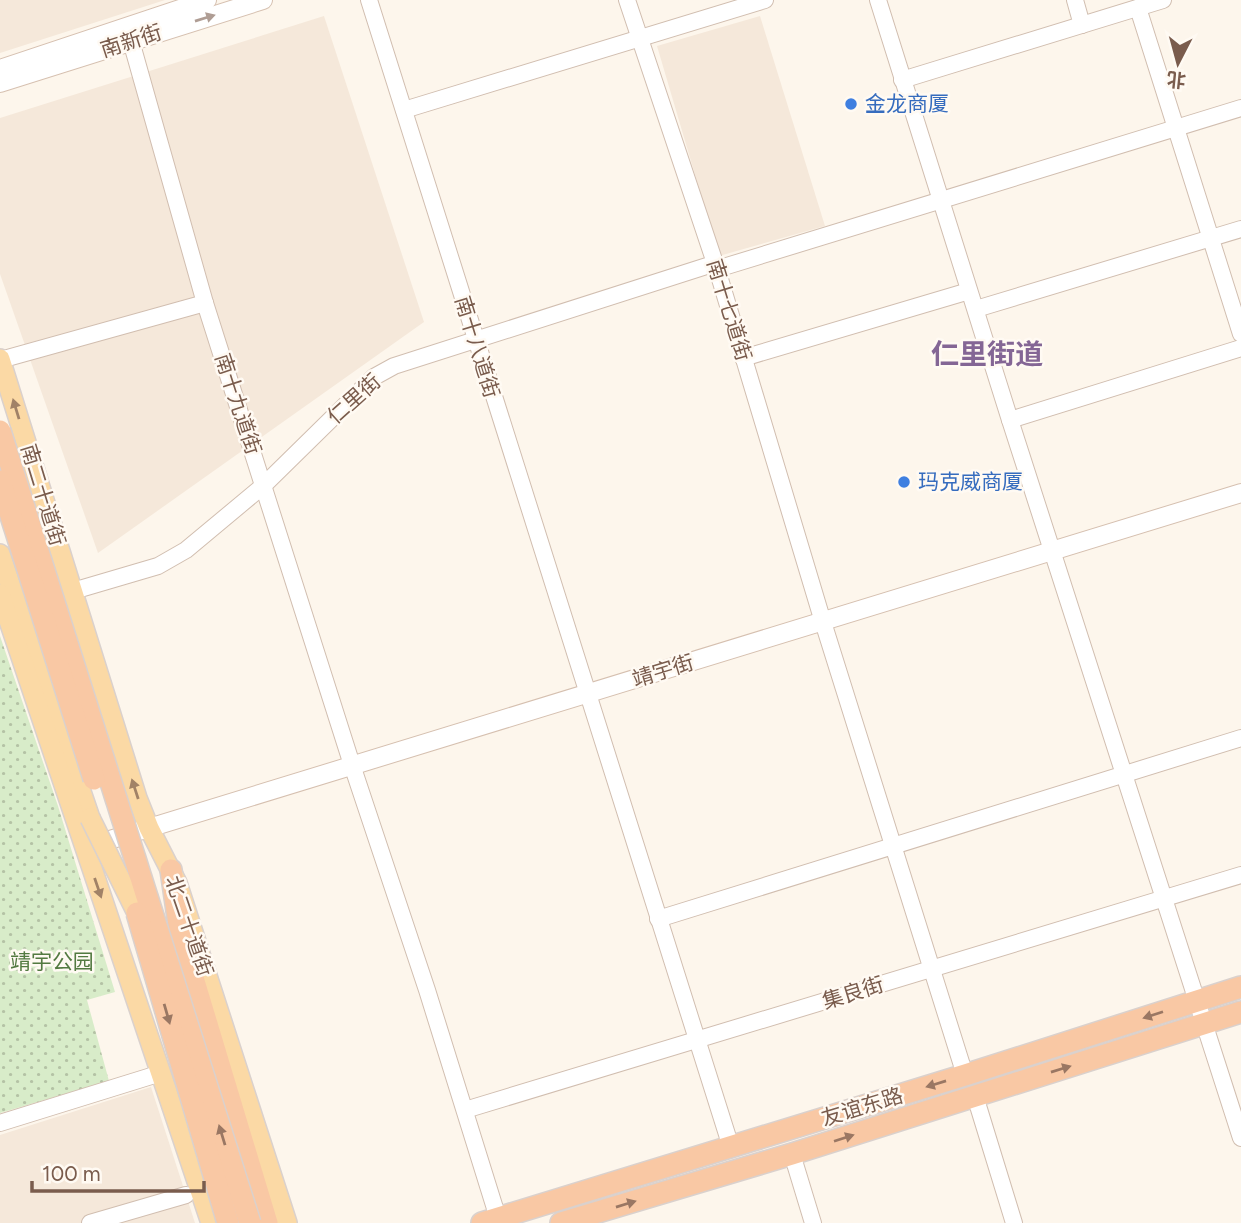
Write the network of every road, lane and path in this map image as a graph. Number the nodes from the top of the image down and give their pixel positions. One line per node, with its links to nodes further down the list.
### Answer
1 (207, 0): 13 (main road, 南新街)
2 (264, 0): 12 (main road, 南新街, one-way to 2)
3 (369, 0): 17 (street, 南十八道街)
4 (627, 0): 11 (street, 南十七道街)
5 (765, 0): 11 (street)
6 (878, 0): 14 (street)
7 (1075, 0): 10 (street)
8 (1163, 0): 9 (street)
9 (1138, 8): 10 (street); 18 (street)
10 (1082, 25): 14 (street)
11 (639, 38): 17 (street); 22 (street, 南十七道街)
12 (131, 41): 15 (main road, 南新街); 24 (street, 南十九道街)
13 (0, 69)
14 (902, 80): 19 (street)
15 (0, 83)
16 (1241, 108): 18 (street, 仁里街)
17 (404, 110): 27 (street, 南十八道街)
18 (1177, 129): 19 (street, 仁里街); 21 (street)
19 (941, 199): 22 (street, 仁里街); 23 (street)
20 (1241, 229): 21 (street)
21 (1211, 238): 25 (street); 26 (street)
22 (717, 266): 27 (street, 仁里街); 29 (street, 南十七道街)
23 (969, 291): 25 (street); 29 (street)
24 (205, 303): 30 (street); 34 (street, 南十九道街)
25 (976, 309): 31 (street)
26 (1241, 334)
27 (474, 339): 34 (street, 仁里街); 42 (street, 南十八道街)
28 (1241, 348): 31 (street)
29 (743, 358): 41 (street, 南十七道街)
30 (0, 360): 38 (main road, 南二十道街, one-way to 30)
31 (1010, 420): 36 (street)
32 (0, 430): 73 (highway, one-way to 32, bridge)
33 (0, 481): 52 (highway, bridge)
34 (264, 485): 38 (street, 仁里街); 44 (street, 南十九道街)
35 (1241, 493): 36 (main road, 靖宇街)
36 (1052, 551): 41 (main road, 靖宇街); 45 (street)
37 (0, 554): 52 (main road, bridge)
38 (73, 591): 46 (main road, 北二十道街, one-way to 38)
39 (0, 594): 40 (main road)
40 (3, 616): 48 (main road)
41 (823, 622): 42 (main road, 靖宇街); 47 (street, 南十七道街)
42 (588, 694): 44 (main road, 靖宇街); 53 (street, 南十八道街)
43 (1241, 738): 45 (street)
44 (352, 765): 46 (main road, 靖宇街); 63 (street, 南十九道街)
45 (1125, 774): 47 (street); 51 (street)
46 (149, 828): 48 (main road, 靖宇街); 49 (main road, 北二十道街)
47 (893, 846): 53 (street); 54 (street, 南十七道街)
48 (85, 848): 60 (main road, one-way to 60)
49 (171, 870): 74 (highway); 75 (main road, 北二十道街)
50 (1241, 876): 51 (street, 集良街)
51 (1164, 899): 54 (street, 集良街); 56 (street)
52 (138, 915): 72 (highway, one-way to 72, bridge)
53 (658, 919): 59 (street, 南十八道街)
54 (932, 969): 59 (street, 集良街); 61 (street, 南十七道街)
55 (1241, 987): 56 (highway, 友谊东路)
56 (1196, 1001): 58 (street); 61 (highway, 友谊东路, one-way to 61)
57 (1241, 1012): 58 (highway, 友谊东路)
58 (1204, 1024): 62 (highway, 友谊东路, one-way to 58); 65 (street)
59 (697, 1040): 63 (street, 集良街); 66 (street, 南十八道街)
60 (160, 1073): 64 (street); 71 (main road)
61 (965, 1075): 66 (highway, 友谊东路, one-way to 66)
62 (975, 1096): 67 (highway, 友谊东路, one-way to 62); 78 (street)
63 (465, 1110): 69 (street, 南十九道街)
64 (0, 1123)
65 (1241, 1138)
66 (730, 1147): 69 (highway, 友谊东路)
67 (792, 1154): 76 (highway, 友谊东路, one-way to 67); 77 (street)
68 (186, 1195): 70 (street)
69 (490, 1221)
70 (90, 1223)
71 (212, 1223)
72 (228, 1223)
73 (250, 1223)
74 (267, 1223)
75 (287, 1223)
76 (561, 1223)
77 (813, 1223)
78 (1014, 1223)

